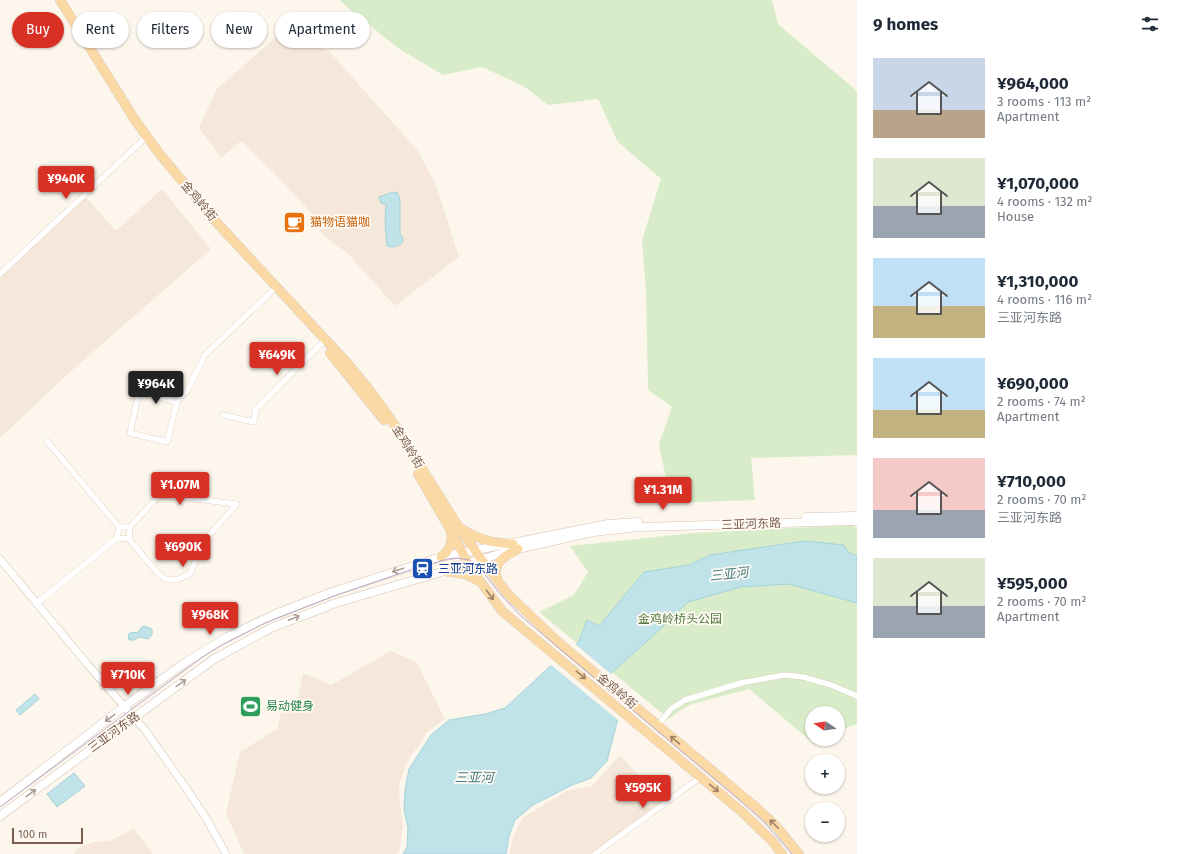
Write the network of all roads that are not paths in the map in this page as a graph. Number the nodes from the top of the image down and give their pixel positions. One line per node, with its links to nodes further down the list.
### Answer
1 (55, 0): 3 (main road, 金鸡岭街)
2 (60, 0): 13 (main road, 金鸡岭街)
3 (143, 140): 4 (street); 5 (main road, 金鸡岭街)
4 (0, 274)
5 (272, 291): 6 (main road, 金鸡岭街); 7 (street)
6 (322, 343): 8 (street); 13 (main road, 金鸡岭街)
7 (178, 402): 7 (street)
8 (223, 415)
9 (46, 441): 14 (street)
10 (857, 516): 17 (main road, 三亚河东路)
11 (857, 521): 17 (main road, 三亚河东路)
12 (130, 527): 14 (street); 16 (street); 16 (street)
13 (454, 527): 17 (main road); 18 (main road, 金鸡岭街); 19 (main road, 金鸡岭街); 20 (main road)
14 (119, 528): 15 (street)
15 (117, 538): 16 (street); 27 (street)
16 (129, 539)
17 (516, 546): 18 (main road, 三亚河东路); 22 (main road, 三亚河东路); 26 (main road)
18 (474, 550): 19 (main road, 三亚河东路); 22 (main road, 金鸡岭街)
19 (463, 552): 20 (main road, 三亚河东路); 23 (main road, 金鸡岭街)
20 (441, 557): 29 (main road, 三亚河东路, one-way to 29)
21 (0, 559): 27 (street)
22 (481, 559): 23 (main road, 三亚河东路); 26 (main road, 金鸡岭街)
23 (468, 563): 24 (main road, 三亚河东路); 25 (main road, 金鸡岭街)
24 (445, 571): 25 (main road); 30 (main road, 三亚河东路, one-way to 24)
25 (480, 581): 32 (main road, 金鸡岭街, one-way to 32)
26 (500, 584): 31 (main road, 金鸡岭街)
27 (37, 603): 29 (street)
28 (857, 696): 31 (street)
29 (125, 706): 30 (street); 33 (main road, 三亚河东路, one-way to 33)
30 (134, 717): 34 (main road, 三亚河东路, one-way to 30); 35 (street)
31 (658, 725): 38 (main road, 金鸡岭街, one-way to 31)
32 (701, 777): 36 (street); 37 (main road, 金鸡岭街, one-way to 37)
33 (0, 802)
34 (0, 816)
35 (226, 854)
36 (596, 854)
37 (782, 854)
38 (799, 854)

